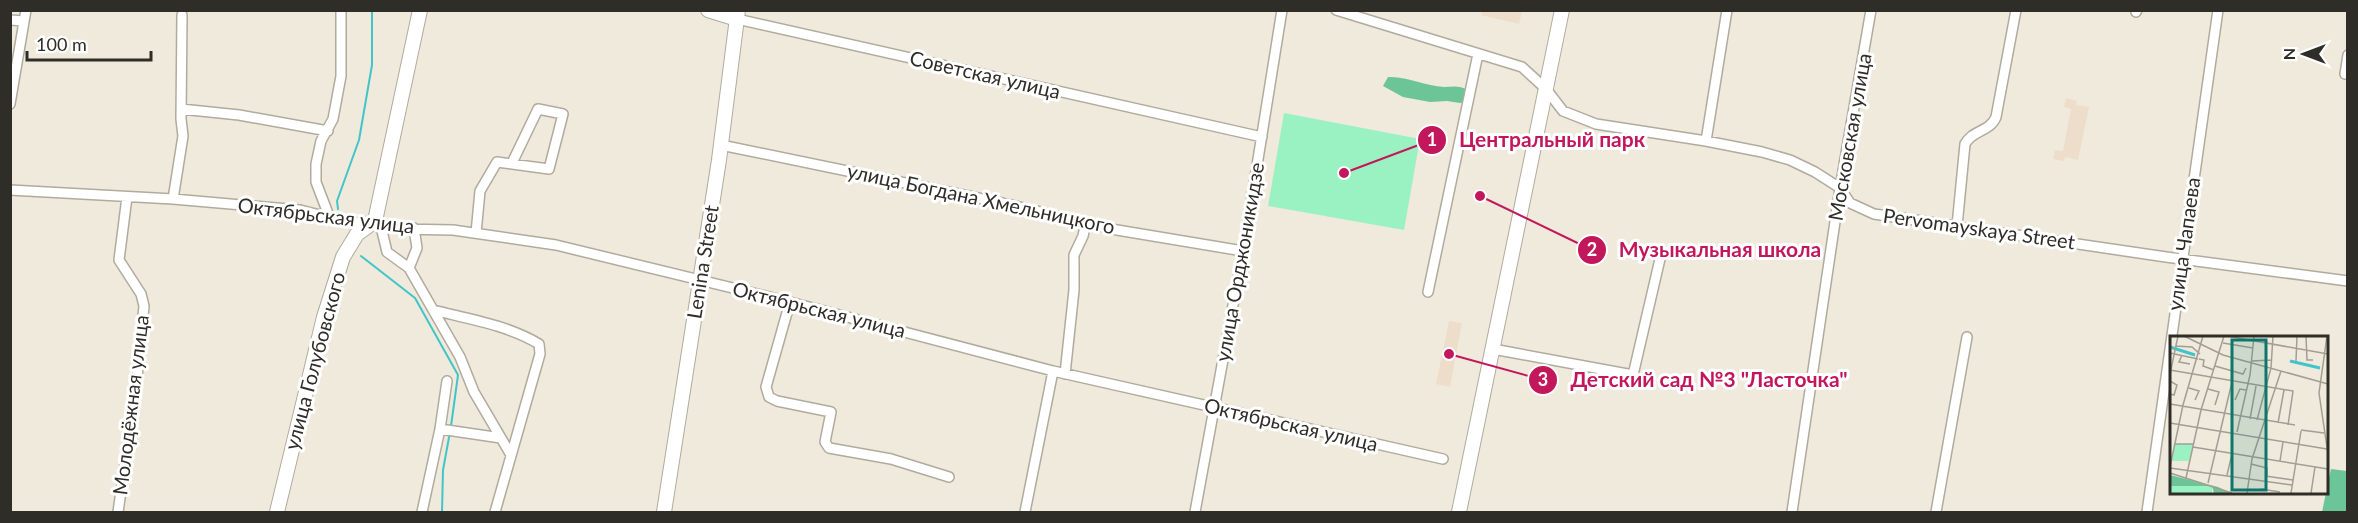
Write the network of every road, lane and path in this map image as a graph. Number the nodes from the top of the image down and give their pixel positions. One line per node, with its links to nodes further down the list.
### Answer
1 (26, 10): 15 (street)
2 (341, 10): 23 (street)
3 (420, 10): 34 (street)
4 (708, 10): 13 (street, Советская улица)
5 (1282, 10): 24 (street, улица Орджоникидзе)
6 (1336, 10): 16 (street, Pervomayskaya Street)
7 (1562, 10): 19 (street)
8 (1727, 10): 26 (street)
9 (1871, 10): 29 (street, Московская улица)
10 (2016, 10): 36 (street)
11 (2218, 10): 41 (street, улица Чапаева)
12 (182, 15): 21 (street)
13 (737, 15): 24 (street, Советская улица); 27 (street, Lenina Street)
14 (10, 20): 15 (street)
15 (24, 21): 20 (street)
16 (1478, 54): 19 (street, Pervomayskaya Street); 45 (street)
17 (2348, 55): 18 (street)
18 (2345, 74)
19 (1546, 89): 26 (street, Pervomayskaya Street); 51 (street)
20 (10, 104)
21 (181, 110): 22 (street); 32 (street)
22 (312, 129): 23 (street); 25 (street)
23 (328, 131): 25 (street)
24 (1262, 137): 39 (street, улица Орджоникидзе)
25 (321, 141): 33 (street)
26 (1706, 141): 29 (street, Pervomayskaya Street)
27 (721, 145): 35 (street, улица Богдана Хмельницкого); 43 (street, Lenina Street)
28 (512, 163): 28 (street); 38 (street)
29 (1840, 188): 36 (street, Pervomayskaya Street); 69 (street, Московская улица)
30 (10, 190): 31 (street, Октябрьская улица)
31 (127, 197): 32 (street, Октябрьская улица); 61 (street, Молодёжная улица)
32 (172, 199): 33 (street, Октябрьская улица)
33 (329, 216): 34 (street, Октябрьская улица)
34 (375, 221): 37 (street, Октябрьская улица); 42 (street); 62 (street, улица Голубовского)
35 (1086, 222): 39 (street, улица Богдана Хмельницкого); 53 (street)
36 (1957, 226): 41 (street, Pervomayskaya Street)
37 (414, 228): 38 (street, Октябрьская улица); 42 (street)
38 (476, 233): 43 (street, Октябрьская улица)
39 (1243, 251): 55 (street, улица Орджоникидзе)
40 (1660, 259): 51 (street)
41 (2181, 259): 44 (street, Pervomayskaya Street); 48 (street, улица Чапаева)
42 (409, 268): 47 (street)
43 (699, 280): 46 (street, Октябрьская улица); 65 (street, Lenina Street)
44 (2348, 280)
45 (1428, 292)
46 (790, 302): 52 (street, Октябрьская улица); 60 (street)
47 (433, 310): 57 (street); 58 (street)
48 (2171, 336)
49 (1967, 337): 70 (street)
50 (2170, 341): 71 (street, улица Чапаева)
51 (1492, 349): 68 (street)
52 (1053, 371): 53 (street, Октябрьская улица); 66 (street)
53 (1065, 374): 55 (street, Октябрьская улица)
54 (447, 381): 56 (street)
55 (1213, 408): 59 (street, Октябрьская улица); 67 (street, улица Орджоникидзе)
56 (440, 429): 57 (street); 63 (street)
57 (501, 438): 58 (street)
58 (511, 455): 64 (street)
59 (1443, 459)
60 (949, 477)
61 (118, 513)
62 (277, 513)
63 (422, 513)
64 (495, 513)
65 (664, 513)
66 (1025, 513)
67 (1195, 513)
68 (1459, 513)
69 (1792, 513)
70 (1936, 513)
71 (2147, 513)

